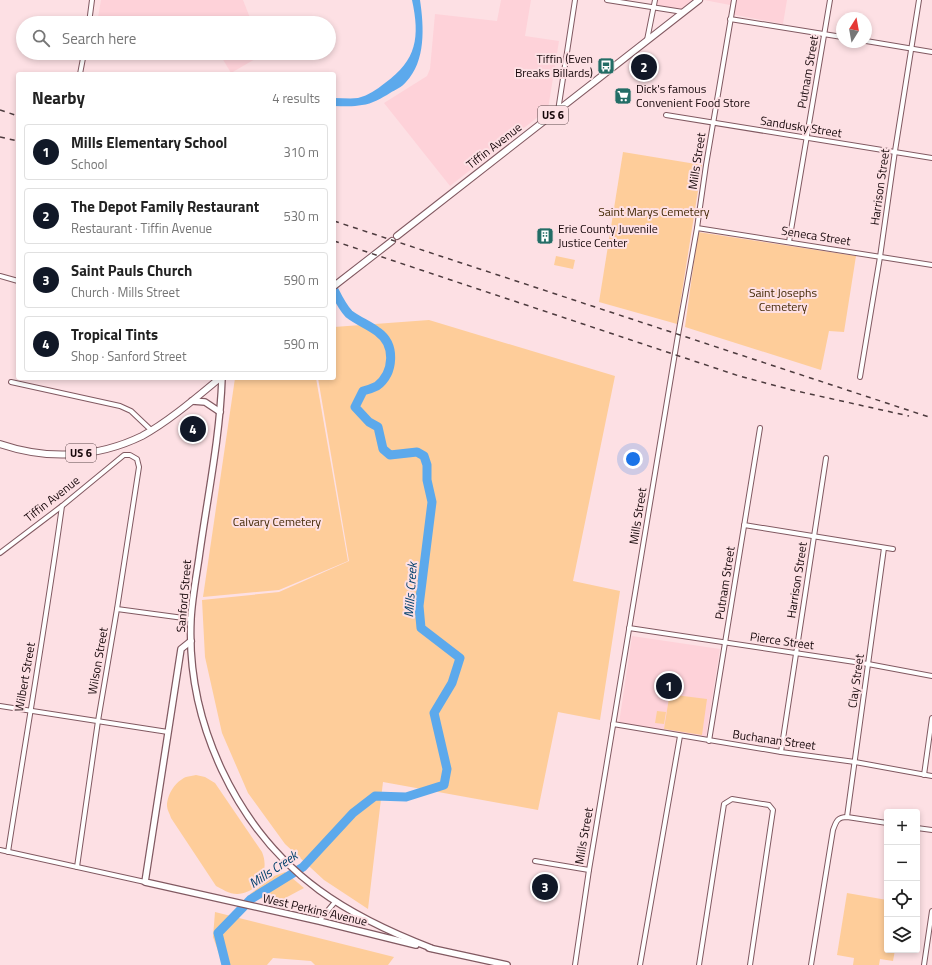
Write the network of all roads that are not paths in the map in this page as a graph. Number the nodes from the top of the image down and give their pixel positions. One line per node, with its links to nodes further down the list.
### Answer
1 (92, 0): 11 (street)
2 (575, 0): 21 (street)
3 (607, 0): 9 (street)
4 (655, 0): 9 (street)
5 (699, 0): 10 (main road, Tiffin Avenue / US 6)
6 (734, 0): 12 (street, Mills Street)
7 (830, 0): 13 (street, Putnam Street)
8 (919, 0): 17 (street, Harrison Street)
9 (654, 7): 10 (street); 15 (street)
10 (683, 12): 15 (main road, Tiffin Avenue / US 6)
11 (90, 16)
12 (730, 19): 13 (street); 23 (street, Mills Street)
13 (825, 34): 14 (street); 24 (street, Putnam Street)
14 (836, 36)
15 (648, 40): 21 (main road, Tiffin Avenue / US 6)
16 (872, 42): 17 (street)
17 (910, 48): 18 (street); 25 (street, Harrison Street)
18 (932, 52)
19 (83, 60): 20 (street)
20 (80, 72)
21 (558, 111): 28 (main road, Tiffin Avenue / US 6)
22 (666, 115): 23 (street, Sandusky Street)
23 (713, 123): 24 (street, Sandusky Street); 27 (street, Mills Street)
24 (807, 138): 25 (street, Sandusky Street); 30 (street, Putnam Street)
25 (894, 151): 26 (street, Sandusky Street); 31 (street, Harrison Street)
26 (932, 158)
27 (697, 228): 30 (street, Seneca Street); 55 (street, Mills Street)
28 (397, 236)
29 (392, 241): 35 (main road)
30 (789, 242): 31 (street, Seneca Street)
31 (880, 257): 32 (street, Seneca Street); 36 (street, Harrison Street)
32 (932, 265)
33 (0, 276): 34 (street)
34 (16, 280)
35 (336, 284)
36 (860, 377)
37 (218, 380): 40 (main road, US 6)
38 (221, 380): 41 (main road, Sanford Street)
39 (11, 382): 43 (street)
40 (192, 401): 41 (main road); 43 (main road, US 6)
41 (220, 412): 54 (main road, Sanford Street)
42 (760, 428): 48 (street, Putnam Street)
43 (151, 430): 44 (main road, US 6)
44 (0, 444)
45 (826, 458): 49 (street, Harrison Street)
46 (137, 459): 47 (street, Tiffin Avenue); 53 (street, Wilson Street)
47 (62, 506): 52 (street, Tiffin Avenue); 62 (street, Wilbert Street)
48 (744, 525): 49 (street); 57 (street, Putnam Street)
49 (814, 536): 50 (street); 58 (street, Harrison Street)
50 (884, 548): 51 (street); 59 (street, Clay Street)
51 (893, 549)
52 (0, 552)
53 (117, 609): 54 (street); 64 (street, Wilson Street)
54 (191, 620): 56 (main road, Sanford Street)
55 (629, 628): 57 (street, Pierce Street); 65 (street, Mills Street)
56 (191, 641): 66 (main road, Sanford Street); 83 (main road)
57 (725, 643): 58 (street, Pierce Street); 68 (street, Putnam Street)
58 (796, 653): 59 (street, Pierce Street); 69 (street, Harrison Street)
59 (868, 664): 60 (street, Pierce Street); 70 (street, Clay Street)
60 (932, 676)
61 (0, 706): 62 (street)
62 (30, 710): 64 (street); 78 (street, Wilbert Street)
63 (932, 718): 71 (street)
64 (98, 721): 66 (street); 80 (street, Wilson Street)
65 (613, 724): 67 (street, Buchanan Street); 81 (street, Mills Street)
66 (168, 732): 82 (main road, Sanford Street)
67 (680, 736): 68 (street, Buchanan Street); 89 (street)
68 (709, 741): 69 (street, Buchanan Street)
69 (781, 752): 70 (street, Buchanan Street)
70 (854, 762): 71 (street, Buchanan Street); 73 (street, Clay Street)
71 (924, 775): 72 (street, Buchanan Street)
72 (932, 776)
73 (847, 817): 74 (street); 92 (street)
74 (884, 823)
75 (920, 828): 76 (street)
76 (932, 830)
77 (0, 850): 78 (street, West Perkins Avenue)
78 (8, 852): 80 (street, West Perkins Avenue)
79 (535, 861): 81 (street)
80 (77, 867): 82 (street, West Perkins Avenue)
81 (589, 870): 88 (street, Mills Street)
82 (145, 882): 85 (main road, West Perkins Avenue)
83 (335, 902): 85 (street); 86 (main road)
84 (932, 911): 93 (street)
85 (319, 921): 86 (main road, West Perkins Avenue)
86 (431, 948): 87 (main road, West Perkins Avenue)
87 (507, 965)
88 (575, 965)
89 (640, 965)
90 (699, 965): 91 (street)
91 (750, 965)
92 (811, 965)
93 (924, 965)

